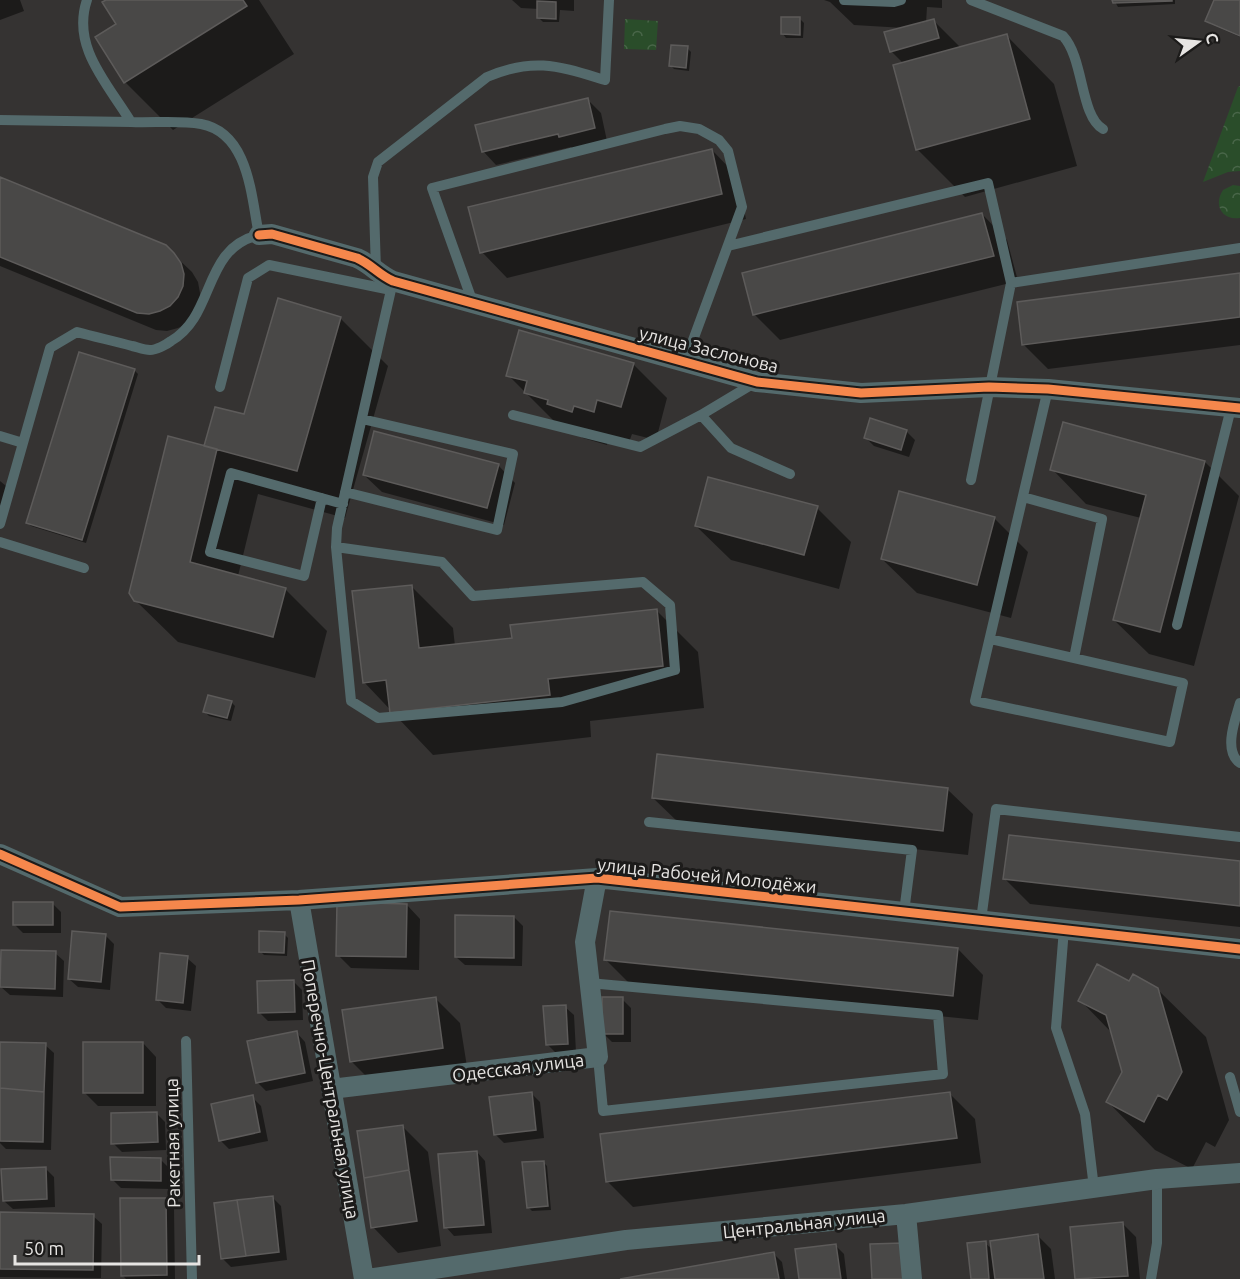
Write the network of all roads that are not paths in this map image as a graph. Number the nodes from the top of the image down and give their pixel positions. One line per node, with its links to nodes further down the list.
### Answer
1 (87, 0): 7 (lane)
2 (609, 0): 12 (lane)
3 (844, 0): 4 (lane)
4 (901, 0)
5 (971, 0): 8 (lane)
6 (0, 120): 7 (lane)
7 (131, 122): 9 (lane)
8 (1102, 129)
9 (260, 235): 12 (street, улица Заслонова); 26 (lane)
10 (728, 246): 13 (lane); 15 (lane); 16 (lane)
11 (1240, 248): 13 (lane)
12 (376, 271): 14 (street, улица Заслонова)
13 (1011, 283): 19 (lane)
14 (392, 285): 15 (street, улица Заслонова); 18 (lane); 24 (lane)
15 (473, 303): 16 (street, улица Заслонова)
16 (685, 362): 17 (street, улица Заслонова)
17 (757, 382): 19 (street, улица Заслонова); 23 (lane)
18 (220, 387)
19 (989, 387): 20 (street, улица Заслонова); 28 (lane)
20 (1048, 389): 21 (street, улица Заслонова); 30 (lane)
21 (1236, 408): 37 (lane)
22 (513, 415): 23 (lane)
23 (701, 415): 27 (lane)
24 (362, 419): 29 (lane); 29 (lane)
25 (0, 436): 26 (lane)
26 (23, 443): 33 (lane)
27 (790, 474)
28 (970, 480)
29 (345, 492): 32 (lane)
30 (1023, 497): 38 (lane); 39 (lane)
31 (322, 498): 31 (lane); 32 (lane)
32 (343, 504): 35 (lane)
33 (0, 524)
34 (0, 542): 36 (lane)
35 (336, 547): 35 (lane)
36 (84, 568)
37 (1177, 625)
38 (990, 639): 39 (lane); 39 (lane)
39 (1074, 658)
40 (1240, 703): 41 (lane)
41 (1240, 764)
42 (649, 822): 47 (lane)
43 (1240, 837): 48 (lane)
44 (0, 854): 46 (street, улица Рабочей Молодёжи)
45 (597, 878): 46 (street, улица Рабочей Молодёжи); 47 (street, улица Рабочей Молодёжи); 51 (street, Одесская улица)
46 (298, 900): 55 (street, Поперечно-Центральная улица)
47 (904, 912): 48 (street, улица Рабочей Молодёжи)
48 (981, 920): 49 (street, улица Рабочей Молодёжи)
49 (1064, 929): 50 (street, улица Рабочей Молодёжи); 59 (lane)
50 (1240, 949)
51 (589, 983): 53 (street, Одесская улица); 53 (lane)
52 (186, 1041): 61 (lane, Ракетная улица)
53 (598, 1057): 55 (street, Одесская улица)
54 (1230, 1077): 56 (lane)
55 (331, 1089): 62 (street, Поперечно-Центральная улица)
56 (1240, 1112)
57 (1240, 1173): 58 (street, Центральная улица)
58 (1157, 1179): 59 (street, Центральная улица); 64 (lane)
59 (1094, 1188): 60 (street, Центральная улица)
60 (906, 1214): 62 (street, Центральная улица); 63 (street)
61 (192, 1279)
62 (366, 1279)
63 (912, 1279)
64 (1151, 1279)

